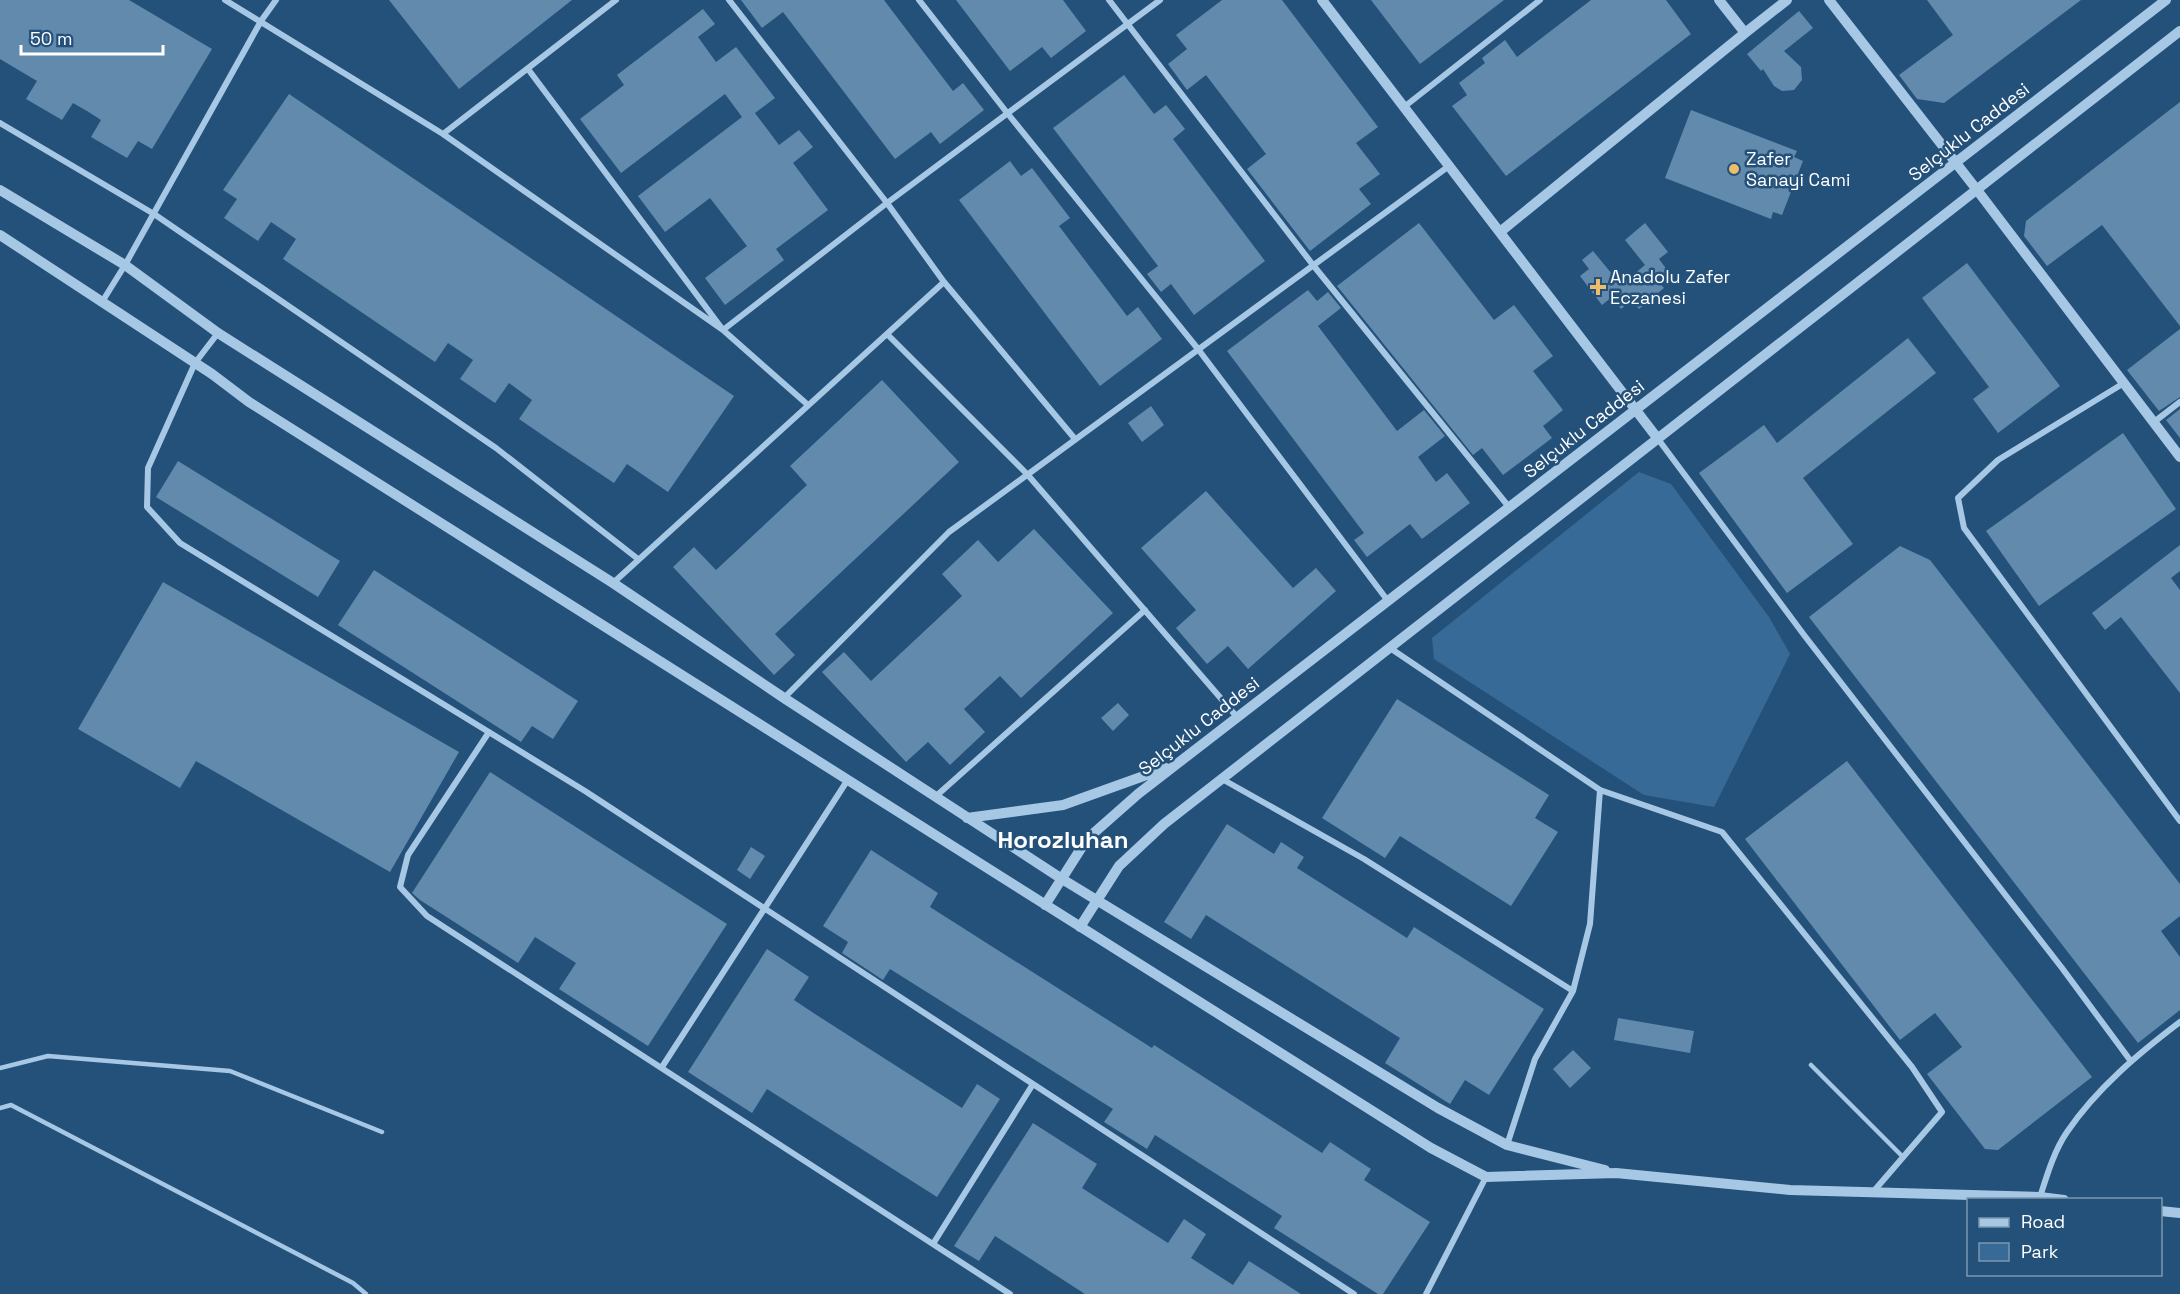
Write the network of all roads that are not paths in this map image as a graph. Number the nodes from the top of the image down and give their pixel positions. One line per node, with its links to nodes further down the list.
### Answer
1 (225, 0): 14 (street)
2 (276, 0): 14 (street)
3 (616, 0): 18 (street)
4 (729, 0): 27 (street)
5 (919, 0): 20 (street)
6 (1109, 0): 15 (street)
7 (1160, 0): 15 (street)
8 (1322, 0): 19 (street)
9 (1540, 0): 19 (street)
10 (1719, 0): 17 (street)
11 (1787, 0): 17 (street)
12 (1829, 0): 23 (street)
13 (2166, 0): 23 (street, Selçuklu Caddesi)
14 (261, 21): 22 (street); 28 (street)
15 (1128, 25): 20 (street); 32 (street)
16 (2180, 31): 26 (street)
17 (1745, 33): 29 (street)
18 (528, 69): 22 (street); 35 (street)
19 (1404, 107): 24 (street)
20 (1008, 114): 27 (street); 38 (street)
21 (0, 123): 28 (street)
22 (443, 134): 35 (street)
23 (1956, 162): 26 (street); 43 (street, Selçuklu Caddesi)
24 (1449, 165): 29 (street); 32 (street)
25 (0, 190): 31 (street)
26 (1977, 190): 40 (street); 46 (street)
27 (887, 203): 33 (street); 35 (street)
28 (154, 214): 31 (street); 50 (street)
29 (1500, 232): 43 (street)
30 (0, 235): 34 (street)
31 (125, 265): 34 (street); 36 (street)
32 (1313, 265): 38 (street); 49 (street)
33 (944, 282): 37 (street); 45 (street)
34 (102, 302): 39 (street)
35 (723, 330): 42 (street)
36 (218, 333): 39 (street); 51 (street)
37 (887, 334): 42 (street); 48 (street)
38 (1198, 349): 45 (street); 52 (street)
39 (195, 363): 57 (street); 60 (street)
40 (2124, 383): 44 (street); 64 (street)
41 (2180, 402): 44 (street)
42 (808, 405): 50 (street)
43 (1636, 409): 46 (street); 49 (street, Selçuklu Caddesi)
44 (2154, 422): 47 (street)
45 (1075, 439): 48 (street)
46 (1658, 439): 54 (street); 72 (street)
47 (2180, 456)
48 (1027, 474): 53 (street); 55 (street)
49 (1509, 507): 52 (street, Selçuklu Caddesi)
50 (638, 560): 51 (street)
51 (613, 583): 55 (street)
52 (1388, 601): 56 (street, Selçuklu Caddesi)
53 (1145, 610): 56 (street); 62 (street)
54 (1390, 648): 59 (street); 61 (street)
55 (784, 699): 62 (street)
56 (1238, 717): 58 (street, Selçuklu Caddesi)
57 (489, 732): 68 (street); 74 (street)
58 (1175, 765): 63 (street); 65 (street, Selçuklu Caddesi)
59 (1222, 779): 66 (street); 70 (street)
60 (847, 781): 67 (street); 68 (street)
61 (1600, 790): 70 (street); 80 (street)
62 (935, 797): 63 (street)
63 (967, 818): 65 (street)
64 (2180, 821)
65 (1062, 879): 66 (street); 67 (street, Selçuklu Caddesi)
66 (1096, 900): 69 (street); 79 (street)
67 (1045, 905): 69 (street)
68 (764, 908): 74 (street); 76 (street)
69 (1080, 927): 82 (street)
70 (1573, 991): 79 (street)
71 (2180, 1022): 72 (street)
72 (2130, 1060): 84 (street)
73 (1811, 1065): 80 (lane)
74 (662, 1067): 88 (street)
75 (0, 1068): 78 (lane)
76 (1033, 1084): 88 (street); 91 (street)
77 (0, 1108): 89 (lane)
78 (382, 1132)
79 (1507, 1145): 81 (street)
80 (1903, 1157): 83 (street)
81 (1617, 1173): 82 (street); 83 (street)
82 (1486, 1177): 92 (street)
83 (1873, 1192): 84 (street)
84 (2040, 1197): 85 (street)
85 (2048, 1198)
86 (2162, 1211): 87 (street)
87 (2180, 1213)
88 (933, 1244): 90 (street)
89 (366, 1294)
90 (1010, 1294)
91 (1354, 1294)
92 (1426, 1294)

